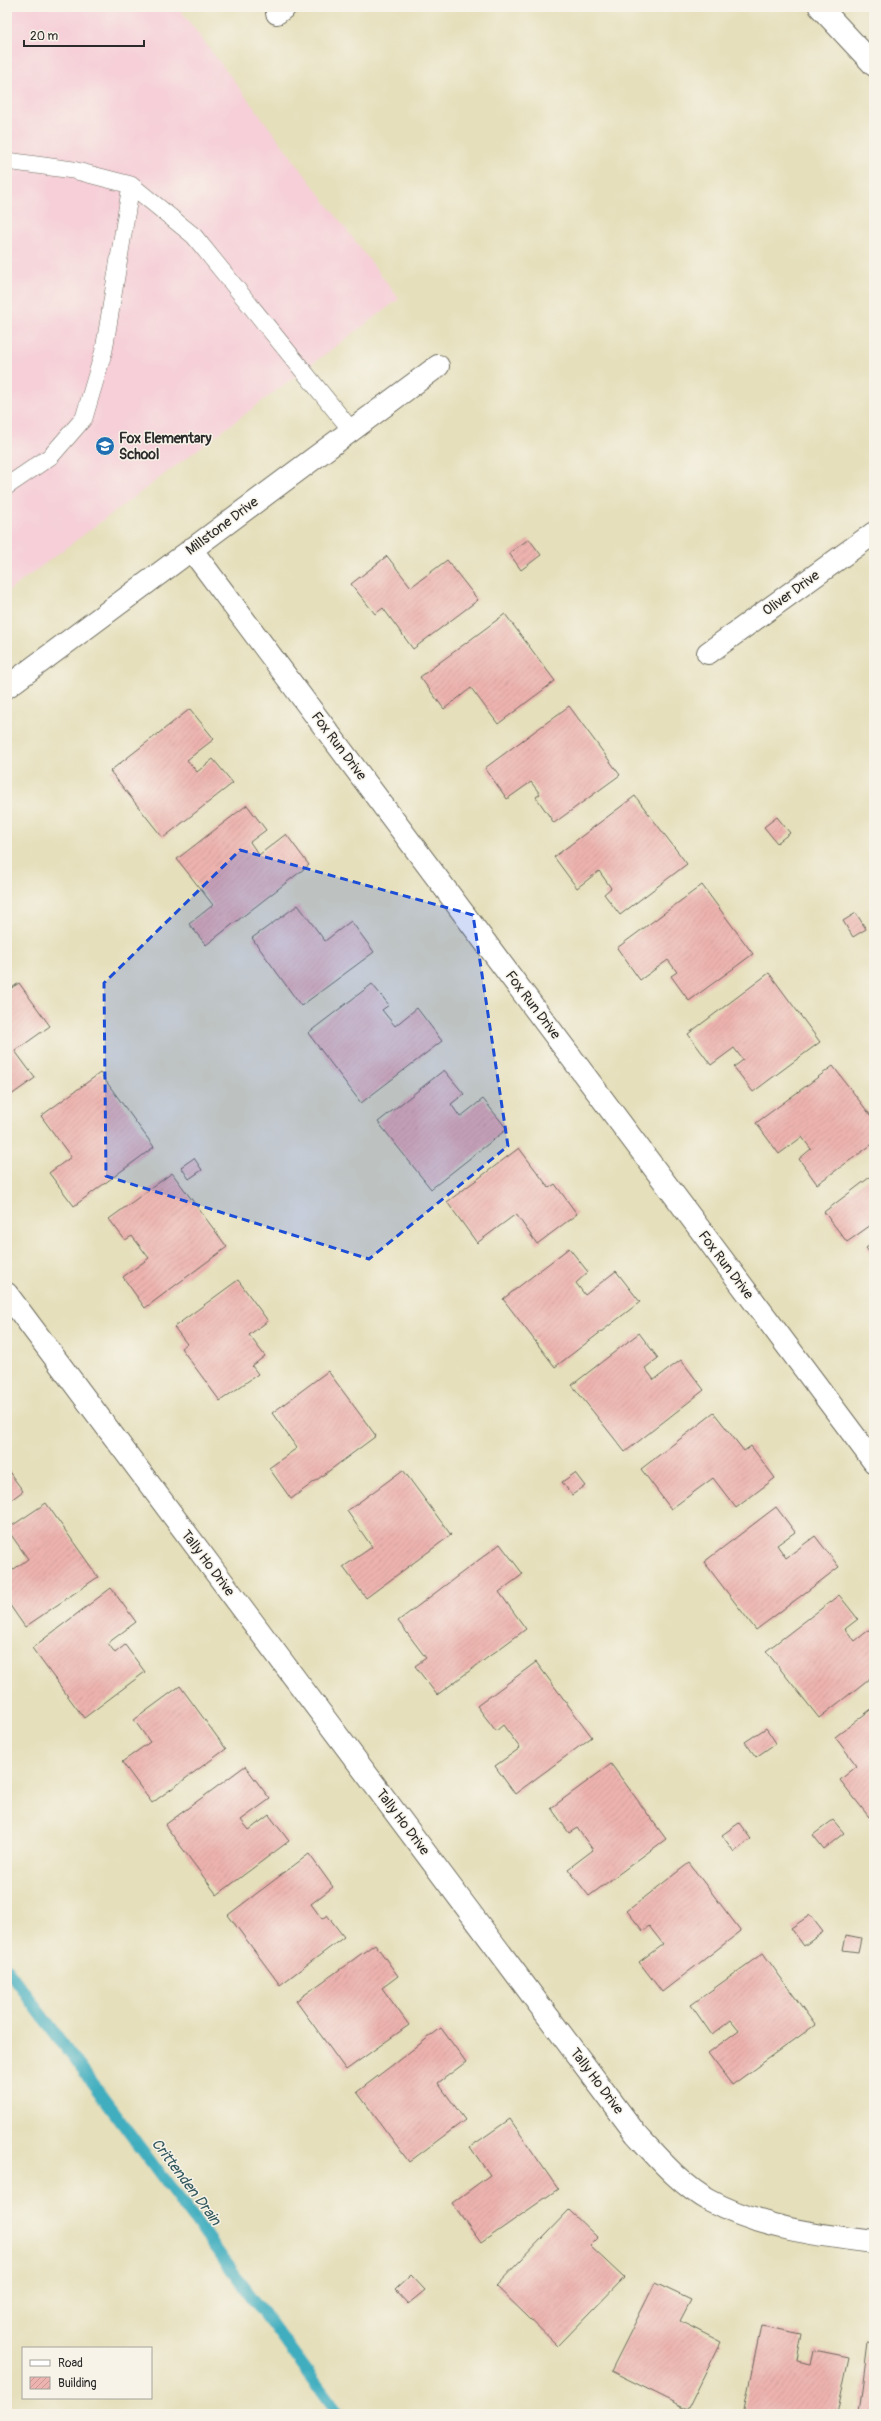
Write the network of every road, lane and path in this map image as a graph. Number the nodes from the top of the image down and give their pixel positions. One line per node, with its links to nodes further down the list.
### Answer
1 (820, 7): 2 (street)
2 (874, 65)
3 (7, 161): 4 (lane)
4 (131, 185): 6 (lane); 7 (lane)
5 (438, 366): 6 (street, Millstone Drive)
6 (352, 431): 9 (street, Millstone Drive)
7 (7, 486)
8 (874, 533): 10 (street, Oliver Drive)
9 (191, 548): 11 (street, Millstone Drive); 13 (street, Fox Run Drive)
10 (708, 653)
11 (7, 687)
12 (7, 1294): 14 (street, Tally Ho Drive)
13 (874, 1462)
14 (874, 2242)

